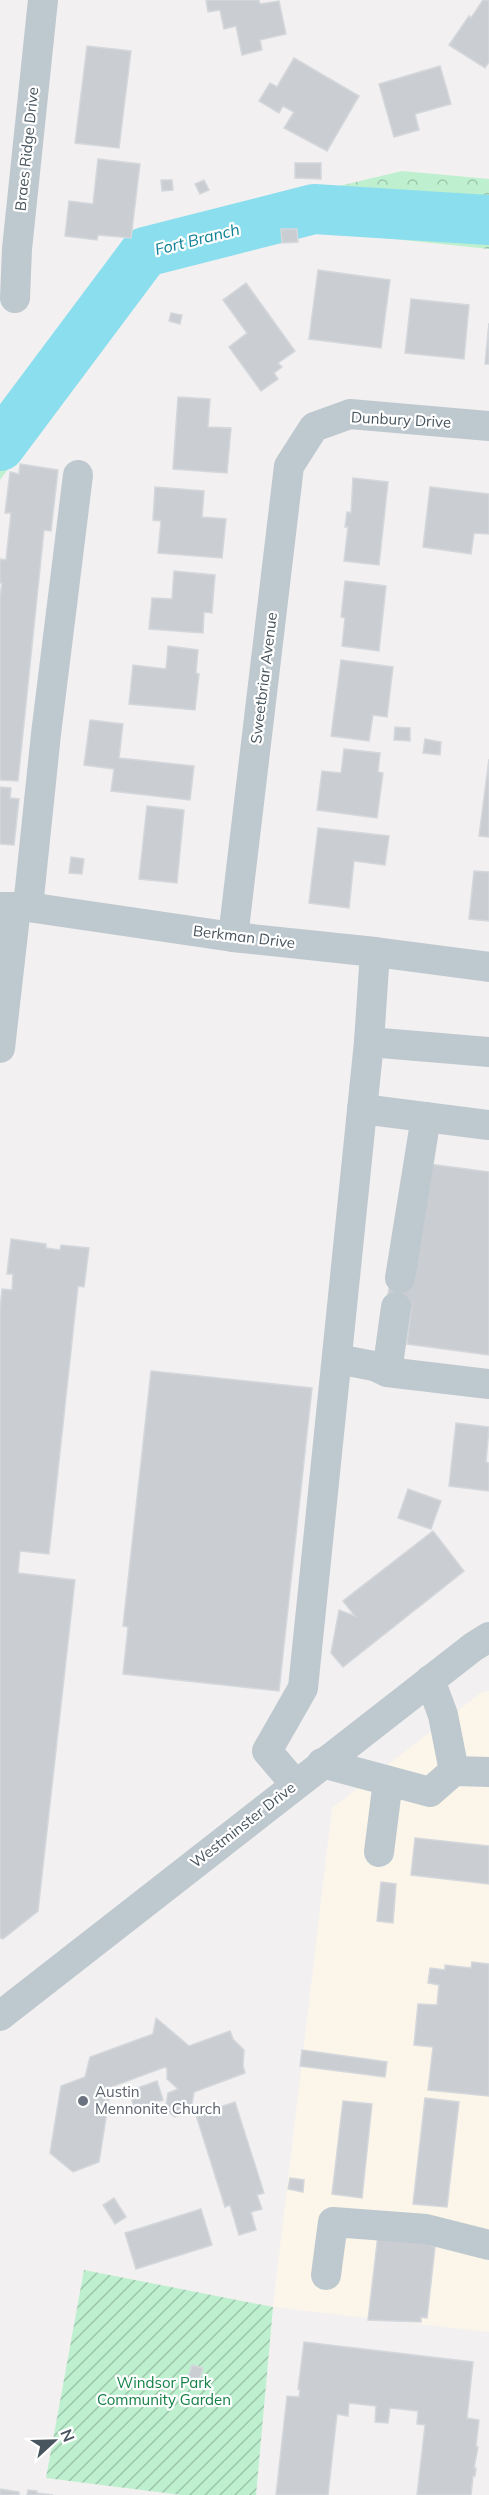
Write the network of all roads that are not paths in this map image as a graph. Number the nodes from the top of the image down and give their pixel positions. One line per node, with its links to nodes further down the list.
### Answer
1 (43, 0): 2 (street, Braes Ridge Drive)
2 (15, 298)
3 (489, 426): 4 (street, Dunbury Drive)
4 (314, 427): 7 (street, Sweetbriar Avenue)
5 (78, 476): 6 (street)
6 (15, 907): 7 (street, Berkman Drive); 10 (street)
7 (233, 937): 8 (street, Berkman Drive)
8 (375, 951): 9 (street, Berkman Drive); 11 (street)
9 (489, 967)
10 (4, 994): 12 (street)
11 (369, 1042): 13 (street); 14 (street)
12 (0, 1048)
13 (489, 1052)
14 (362, 1109): 15 (street); 19 (street)
15 (426, 1117): 16 (street); 17 (street)
16 (489, 1125)
17 (400, 1278)
18 (396, 1308): 20 (street)
19 (337, 1359): 20 (street); 28 (street)
20 (387, 1372): 21 (street)
21 (489, 1384)
22 (485, 1641): 23 (street, Westminster Drive)
23 (430, 1680): 24 (street, Westminster Drive); 25 (street)
24 (322, 1763): 27 (street); 28 (street, Westminster Drive)
25 (454, 1771): 26 (street); 27 (street)
26 (489, 1772)
27 (388, 1781): 29 (street)
28 (295, 1784): 30 (street, Westminster Drive)
29 (379, 1852)
30 (0, 2016)
31 (489, 2245): 32 (street)
32 (327, 2275)

